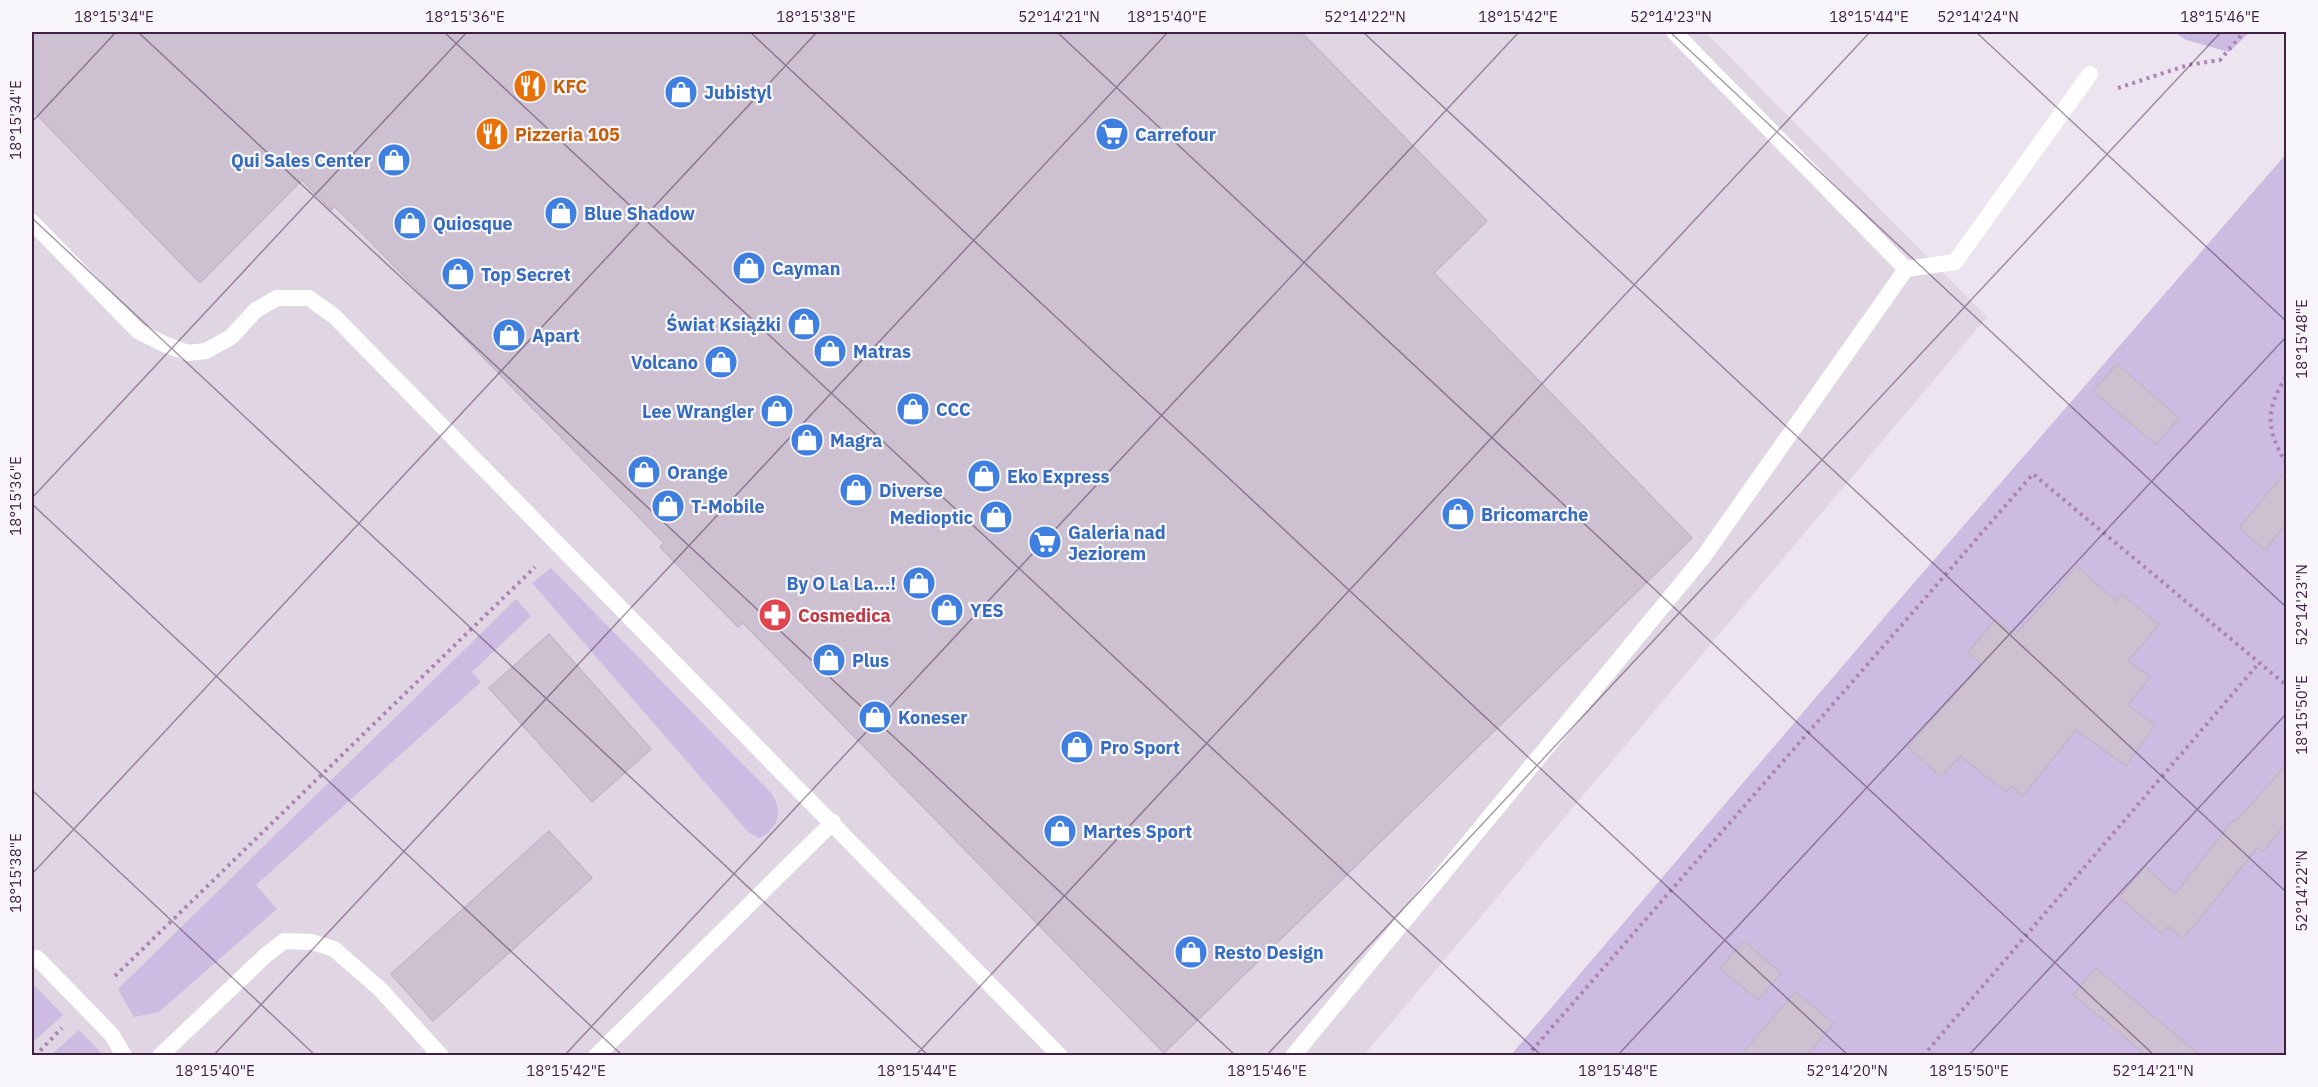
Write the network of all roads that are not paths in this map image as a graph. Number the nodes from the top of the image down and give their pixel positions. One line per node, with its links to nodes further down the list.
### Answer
1 (1674, 32): 4 (lane)
2 (2090, 74): 4 (lane)
3 (32, 222): 5 (lane)
4 (1906, 269): 12 (lane)
5 (833, 822): 10 (lane); 11 (lane)
6 (37, 957): 7 (lane)
7 (124, 1056)
8 (160, 1056): 9 (lane)
9 (441, 1056)
10 (596, 1056)
11 (1060, 1056)
12 (1293, 1056)

